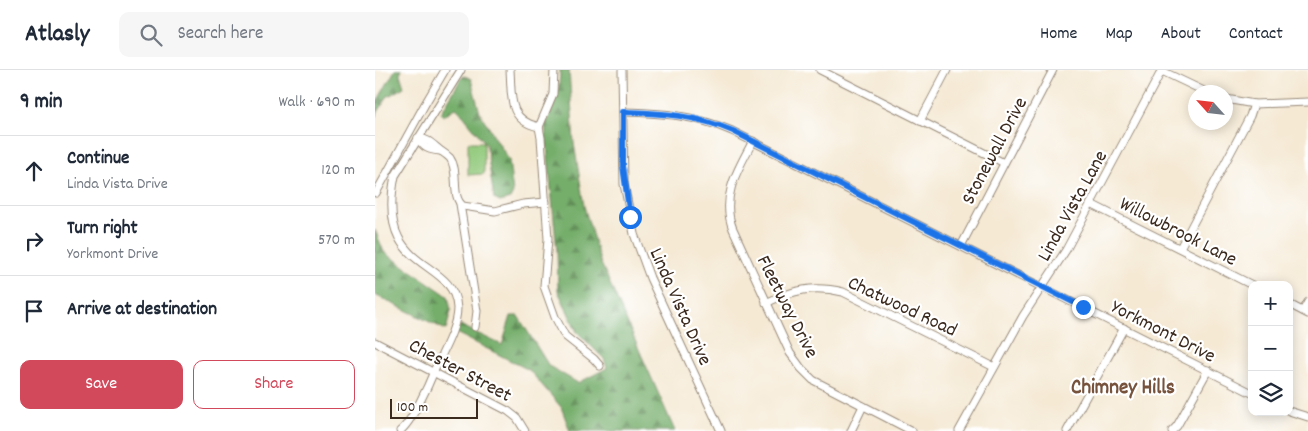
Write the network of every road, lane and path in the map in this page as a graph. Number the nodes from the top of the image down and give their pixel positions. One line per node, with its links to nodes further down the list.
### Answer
1 (445, 70): 20 (street)
2 (460, 70): 17 (street)
3 (510, 70): 16 (street)
4 (554, 70): 16 (street)
5 (623, 70): 14 (street, Linda Vista Drive)
6 (820, 70): 15 (street)
7 (947, 70): 15 (street)
8 (1053, 70): 19 (street, Stonewall Drive)
9 (1162, 70): 10 (street); 24 (street, Linda Vista Lane)
10 (1192, 85)
11 (1233, 100): 13 (street)
12 (1308, 102): 13 (street)
13 (1254, 104): 26 (street)
14 (623, 112): 18 (street, Yorkmont Drive); 47 (street, Linda Vista Drive)
15 (920, 120): 19 (street)
16 (539, 127): 22 (street)
17 (418, 138): 21 (street); 23 (street)
18 (753, 141): 25 (street, Yorkmont Drive); 31 (street, Fleetway Drive)
19 (1004, 163): 25 (street, Stonewall Drive)
20 (376, 193)
21 (385, 200)
22 (546, 202): 23 (street); 37 (street)
23 (460, 204): 34 (street)
24 (1091, 204): 26 (street, Willowbrook Lane); 29 (street, Linda Vista Lane)
25 (961, 246): 29 (street, Yorkmont Drive)
26 (1180, 248): 28 (street, Willowbrook Lane)
27 (405, 259): 40 (street)
28 (1248, 283)
29 (1042, 287): 35 (street, Yorkmont Drive); 38 (street, Linda Vista Lane)
30 (1308, 302): 33 (street)
31 (766, 303): 38 (street, Chatwood Road); 42 (street, Fleetway Drive)
32 (1293, 306): 33 (street)
33 (1306, 312)
34 (475, 327)
35 (1123, 328): 39 (street, Yorkmont Drive); 51 (street)
36 (375, 342): 40 (street, Chester Street)
37 (599, 366)
38 (993, 367): 50 (street, Linda Vista Lane)
39 (1208, 370): 41 (street, Yorkmont Drive); 52 (street)
40 (434, 372): 45 (street); 46 (street, Chester Street)
41 (1248, 390)
42 (863, 406): 48 (street); 49 (street, Fleetway Drive)
43 (1293, 412): 44 (street)
44 (1308, 417)
45 (400, 431)
46 (525, 431)
47 (721, 431)
48 (851, 431)
49 (912, 431)
50 (959, 431)
51 (1067, 431)
52 (1172, 431)

